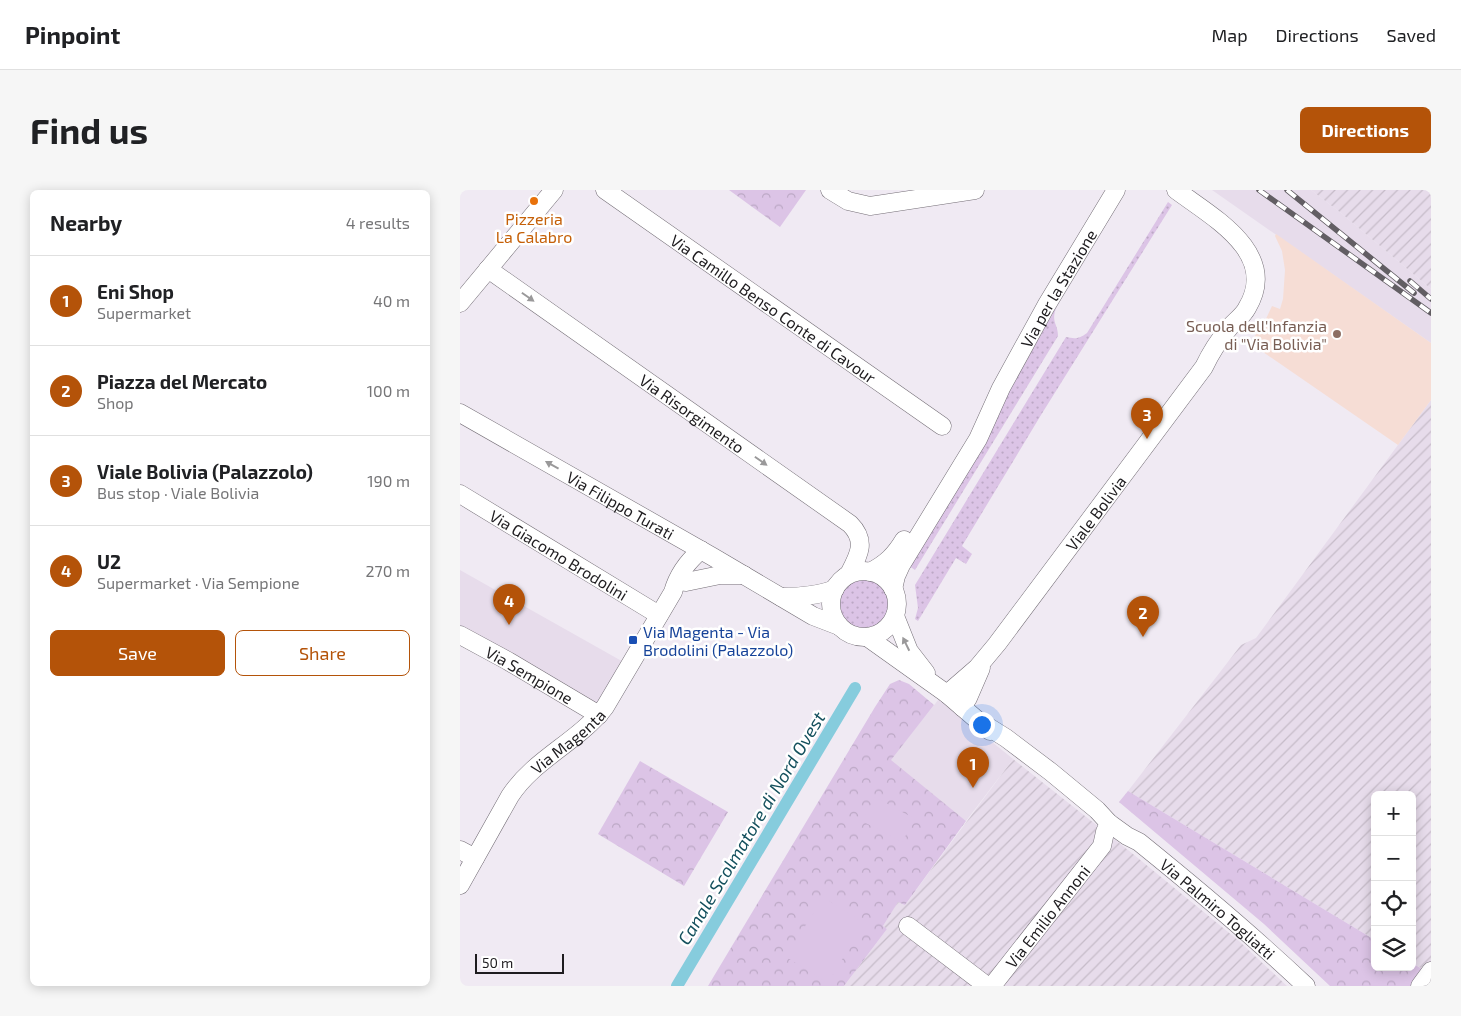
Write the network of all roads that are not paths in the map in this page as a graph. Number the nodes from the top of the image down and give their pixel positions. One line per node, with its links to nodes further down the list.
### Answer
1 (554, 190): 7 (street)
2 (605, 190): 11 (street, Via Camillo Benso Conte di Cavour)
3 (830, 190): 4 (street)
4 (975, 190)
5 (1116, 190): 9 (street, Via per la Stazione)
6 (1176, 190): 26 (street, Viale Bolivia)
7 (488, 269): 8 (street); 15 (street, Via Risorgimento, one-way to 15)
8 (461, 299)
9 (1001, 388): 14 (street, Via per la Stazione); 19 (street, Via per la Stazione)
10 (460, 413): 13 (street, Via Filippo Turati, one-way to 10)
11 (942, 426)
12 (460, 494): 21 (street, Via Giacomo Brodolini)
13 (707, 553): 16 (street, Via Filippo Turati); 17 (street, Via Magenta)
14 (870, 572): 15 (street); 19 (street)
15 (849, 574): 18 (street)
16 (744, 576): 17 (street); 20 (street, Via Filippo Turati)
17 (679, 587): 21 (street, Via Magenta)
18 (835, 589): 20 (street); 23 (street)
19 (893, 589): 22 (street)
20 (780, 597): 23 (street, Via Filippo Turati)
21 (659, 615): 29 (street, Via Magenta)
22 (895, 616): 25 (street); 27 (street, Via Palmiro Togliatti, one-way to 22)
23 (839, 626): 25 (street)
24 (460, 635): 29 (street, Via Sempione)
25 (867, 637): 27 (street, Via Palmiro Togliatti)
26 (986, 658): 27 (street, Viale Bolivia); 28 (street, Viale Bolivia)
27 (947, 694): 28 (street, Via Palmiro Togliatti)
28 (962, 707): 30 (street, Via Palmiro Togliatti)
29 (599, 715): 33 (street, Via Magenta)
30 (1109, 823): 31 (street, Via Palmiro Togliatti); 32 (street, Via Emilio Annoni)
31 (1126, 836): 32 (street, Via Emilio Annoni); 39 (street, Via Palmiro Togliatti); 40 (street, Via Palmiro Togliatti)
32 (1102, 846): 38 (street, Via Emilio Annoni)
33 (467, 854): 34 (street, Via Magenta)
34 (460, 885)
35 (908, 926): 37 (street)
36 (1431, 970): 41 (street)
37 (987, 986)
38 (992, 986)
39 (1296, 986)
40 (1306, 986)
41 (1420, 986)

